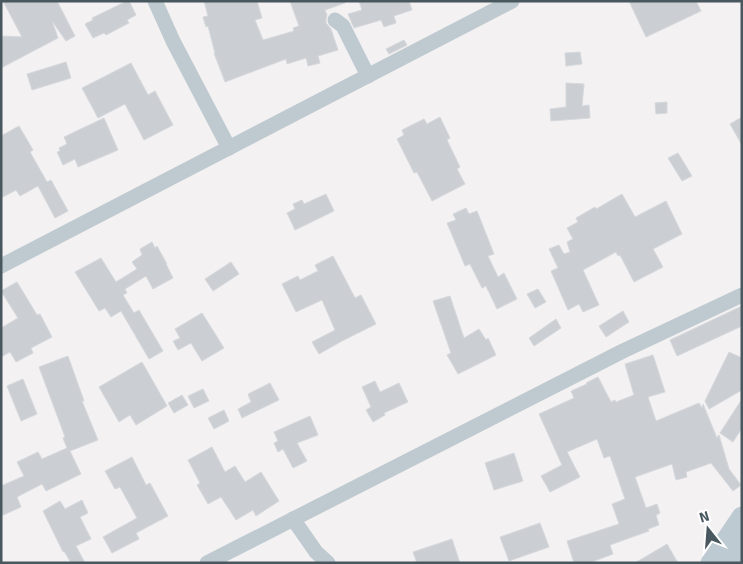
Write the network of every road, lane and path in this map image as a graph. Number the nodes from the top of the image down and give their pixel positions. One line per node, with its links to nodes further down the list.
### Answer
1 (154, 1): 5 (street)
2 (512, 1): 4 (street)
3 (335, 20): 4 (street)
4 (368, 76): 5 (street)
5 (229, 148): 6 (street)
6 (1, 266)
7 (742, 295): 9 (street)
8 (742, 517): 13 (main road)
9 (294, 519): 11 (street); 12 (street)
10 (742, 548): 14 (main road)
11 (208, 563)
12 (328, 563)
13 (711, 563)
14 (732, 563)

